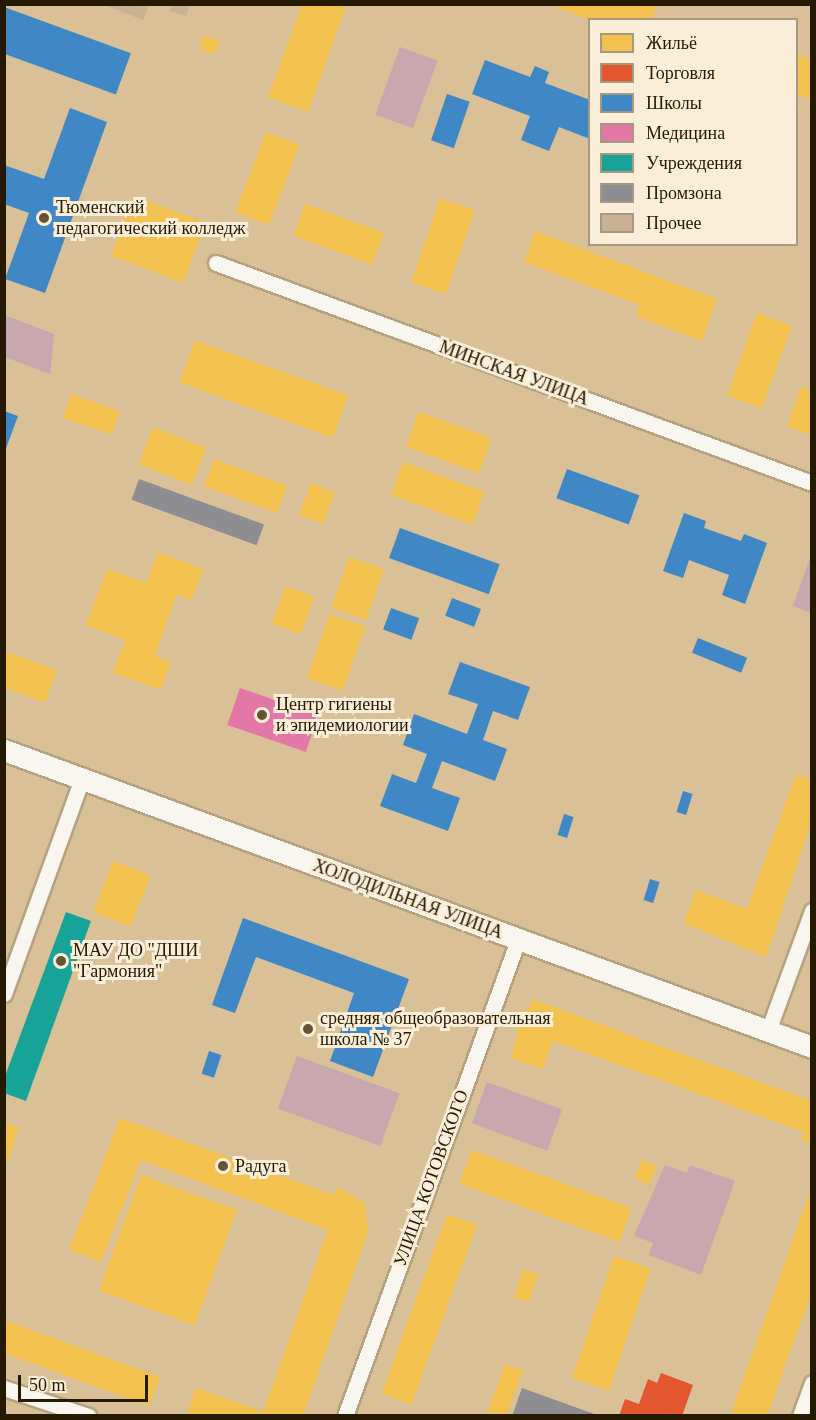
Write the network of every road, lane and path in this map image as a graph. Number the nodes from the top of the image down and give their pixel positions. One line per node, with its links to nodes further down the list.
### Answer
1 (216, 263): 2 (street, МИНСКАЯ УЛИЦА)
2 (812, 483)
3 (4, 750): 4 (street, ХОЛОДИЛЬНАЯ УЛИЦА)
4 (82, 779): 6 (street, ХОЛОДИЛЬНАЯ УЛИЦА); 7 (street)
5 (812, 911): 8 (street)
6 (518, 940): 8 (street, ХОЛОДИЛЬНАЯ УЛИЦА); 13 (street, УЛИЦА КОТОВСКОГО)
7 (4, 994)
8 (768, 1031): 9 (street, ХОЛОДИЛЬНАЯ УЛИЦА)
9 (812, 1047)
10 (812, 1383): 14 (street)
11 (4, 1388): 12 (street)
12 (88, 1416)
13 (345, 1416)
14 (800, 1416)

